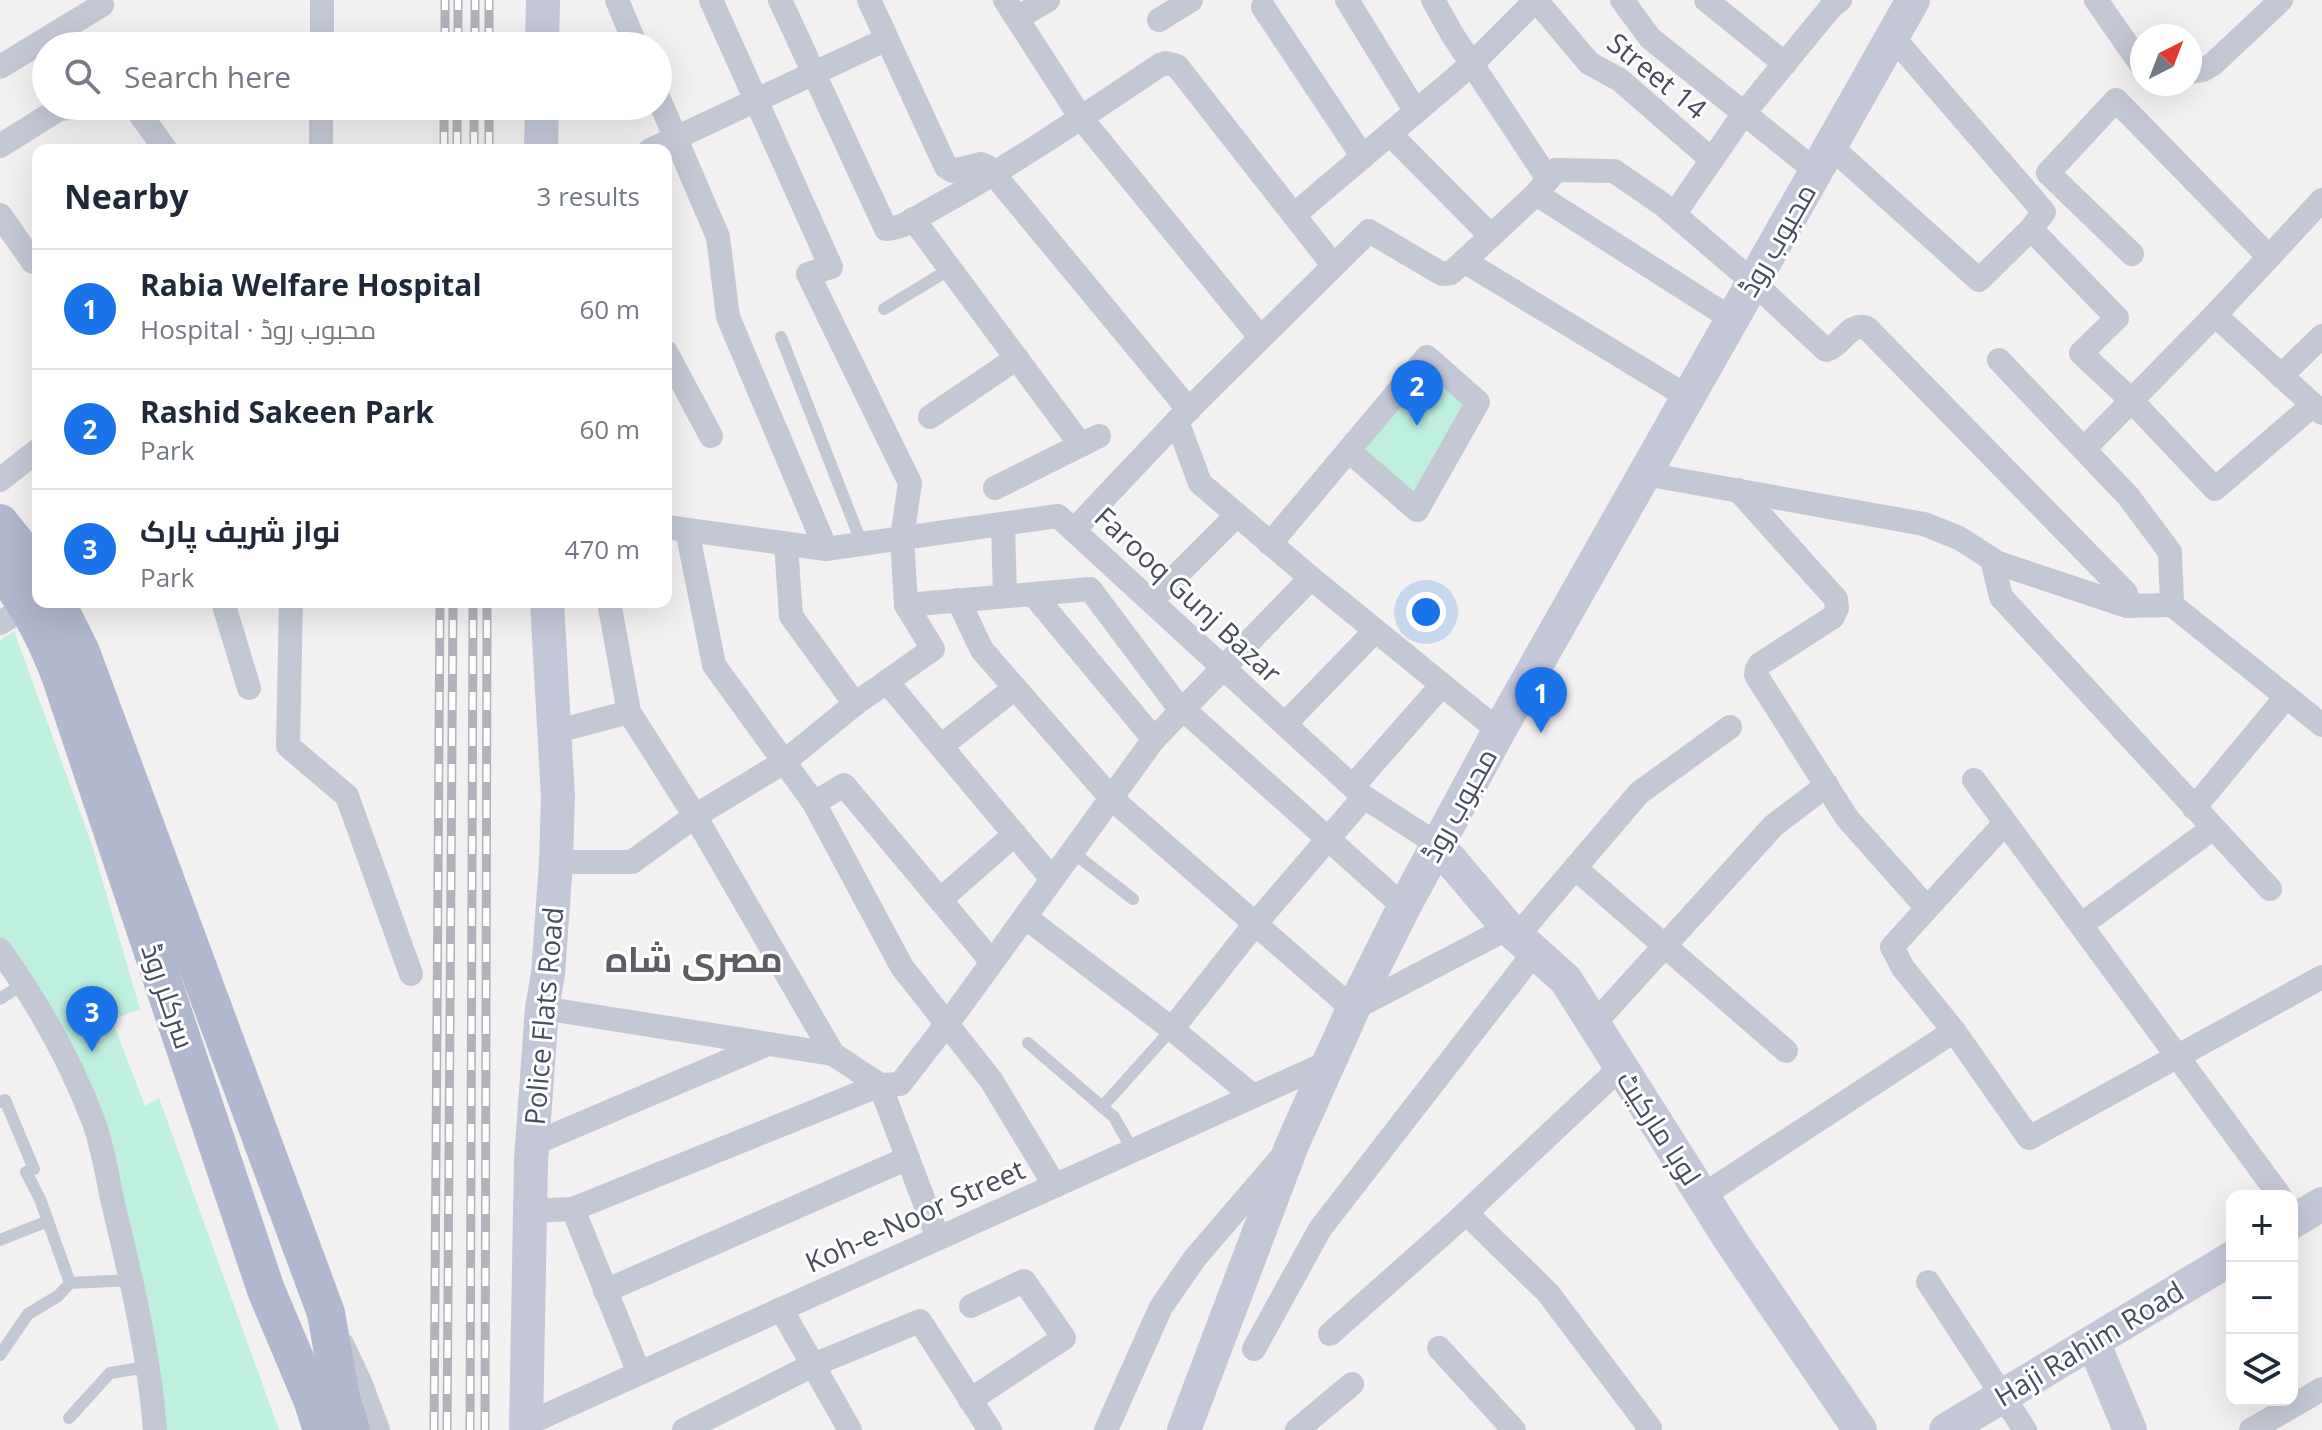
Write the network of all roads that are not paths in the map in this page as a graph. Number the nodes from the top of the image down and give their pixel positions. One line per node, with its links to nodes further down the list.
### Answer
1 (322, 0): 23 (street)
2 (543, 0): 24 (main road)
3 (617, 0): 25 (street)
4 (711, 0): 35 (street)
5 (780, 0): 34 (street)
6 (869, 0): 27 (street)
7 (1048, 0): 20 (street)
8 (1191, 0): 21 (street)
9 (1347, 0): 36 (street)
10 (1433, 0): 30 (street)
11 (1536, 0): 30 (street); 53 (street, Street 14)
12 (1622, 0): 37 (street)
13 (1706, 0): 31 (street)
14 (1913, 0): 26 (main road, محبوب روڈ)
15 (2096, 0): 29 (street)
16 (2281, 0): 33 (street)
17 (102, 5): 22 (street)
18 (1823, 6): 31 (street)
19 (1263, 7): 51 (street)
20 (1011, 9): 38 (street)
21 (1159, 20)
22 (58, 32)
23 (322, 32)
24 (542, 32)
25 (627, 32)
26 (1892, 36): 52 (main road, محبوب روڈ); 61 (street)
27 (887, 39): 34 (street); 54 (street)
28 (32, 48): 32 (street)
29 (2130, 49)
30 (1472, 64): 36 (street); 55 (street)
31 (1785, 64): 37 (street)
32 (0, 67)
33 (2202, 70)
34 (813, 74): 35 (street); 60 (street)
35 (756, 101): 45 (street); 98 (street)
36 (1416, 112): 44 (street)
37 (1744, 113): 52 (street); 53 (street)
38 (1081, 118): 54 (street); 59 (street); 75 (street)
39 (41, 120): 50 (street)
40 (144, 120): 46 (street)
41 (321, 120): 47 (street)
42 (542, 120): 48 (main road)
43 (668, 120): 45 (street)
44 (1390, 134): 51 (street); 62 (street)
45 (676, 138): 49 (street); 102 (street)
46 (162, 144)
47 (321, 144)
48 (541, 144)
49 (663, 144)
50 (0, 146)
51 (1363, 157): 59 (street)
52 (1823, 159): 61 (street); 69 (main road, محبوب روڈ)
53 (1712, 160): 57 (street)
54 (994, 175): 60 (street); 83 (street)
55 (1542, 187): 62 (street); 69 (street); 72 (street)
56 (2322, 200): 64 (street)
57 (1680, 206)
58 (0, 215): 65 (street)
59 (1294, 215): 67 (street)
60 (913, 219): 68 (street)
61 (2031, 229): 81 (street)
62 (1491, 236): 66 (street)
63 (2132, 254): 64 (street)
64 (2269, 257): 71 (street)
65 (32, 261)
66 (1464, 261): 67 (street); 80 (street)
67 (1333, 265): 75 (street)
68 (950, 269): 70 (lane); 76 (street)
69 (1753, 282): 72 (main road, محبوب روڈ); 113 (street)
70 (884, 309)
71 (2215, 315): 79 (street); 81 (street)
72 (1732, 319): 80 (main road, محبوب روڈ)
73 (2322, 336): 79 (street)
74 (781, 337): 99 (lane)
75 (1260, 337): 83 (street)
76 (1017, 358): 84 (street); 91 (street)
77 (1999, 360): 86 (street)
78 (672, 363): 85 (street)
79 (2281, 376): 82 (street)
80 (1688, 397): 89 (main road, محبوب روڈ)
81 (2131, 400): 82 (street); 86 (street)
82 (2318, 409)
83 (1183, 415): 93 (street); 97 (street)
84 (930, 417)
85 (711, 436)
86 (2084, 449): 112 (street)
87 (1349, 451): 87 (street); 100 (street)
88 (32, 455): 90 (street)
89 (1645, 474): 92 (street); 133 (main road, محبوب روڈ)
90 (0, 480)
91 (995, 488)
92 (1738, 490): 103 (street); 139 (street)
93 (1237, 515): 100 (street); 110 (street)
94 (0, 523): 108 (main road, سرکلر روڈ)
95 (1003, 524): 97 (street, Farooq Gunj Bazar); 98 (street, Farooq Gunj Bazar); 107 (street)
96 (676, 528): 101 (street, Farooq Gunj Bazar); 137 (street)
97 (1074, 530): 110 (street, Farooq Gunj Bazar)
98 (902, 538): 99 (street, Farooq Gunj Bazar); 111 (street)
99 (862, 544): 102 (street, Farooq Gunj Bazar)
100 (1270, 544): 105 (street)
101 (786, 545): 102 (street, Farooq Gunj Bazar); 127 (street)
102 (826, 549)
103 (1992, 560): 113 (street); 143 (street)
104 (0, 569): 108 (main road, سرکلر روڈ)
105 (1311, 578): 120 (street); 121 (street)
106 (1033, 594): 107 (street); 128 (street); 135 (street)
107 (1005, 596): 109 (street)
108 (30, 600)
109 (958, 600): 111 (street); 125 (street)
110 (1151, 601): 121 (street, Farooq Gunj Bazar)
111 (906, 605): 122 (street)
112 (2172, 605): 113 (street); 126 (street)
113 (2127, 606)
114 (33, 608): 185 (main road, سرکلر روڈ)
115 (38, 608): 183 (main road, سرکلر روڈ)
116 (225, 608): 124 (street)
117 (291, 608): 166 (street)
118 (547, 608): 134 (main road, Police Flats Road)
119 (610, 608): 129 (street)
120 (1375, 631): 123 (street); 130 (street)
121 (1222, 669): 128 (street); 130 (street, Farooq Gunj Bazar)
122 (887, 682): 127 (street); 136 (street)
123 (1442, 685): 133 (street); 140 (street)
124 (249, 688)
125 (1015, 688): 136 (street); 141 (street)
126 (2286, 697): 131 (street); 143 (street)
127 (855, 704): 137 (street)
128 (1183, 708): 135 (street); 148 (street)
129 (629, 712): 134 (street); 144 (street)
130 (1285, 724): 140 (street, Farooq Gunj Bazar)
131 (2322, 725)
132 (1730, 727): 152 (street)
133 (1499, 731): 149 (main road, محبوب روڈ)
134 (554, 732): 151 (main road, Police Flats Road)
135 (1154, 739): 141 (street)
136 (941, 746): 147 (street)
137 (784, 762): 142 (street); 144 (street)
138 (1974, 780): 145 (street)
139 (1827, 785): 158 (street); 163 (street)
140 (1358, 792): 148 (street); 149 (street, Farooq Gunj Bazar)
141 (1111, 798): 150 (street); 160 (street)
142 (814, 803): 156 (street); 172 (street)
143 (2194, 808): 146 (street)
144 (695, 816): 151 (street); 179 (street)
145 (2005, 823): 158 (street); 161 (street)
146 (2213, 828): 154 (street); 161 (street)
147 (1015, 834): 153 (street); 156 (street)
148 (1328, 838): 157 (street); 160 (street)
149 (1437, 844): 157 (main road, محبوب روڈ); 162 (main road, لوہا مارکیٹ)
150 (1071, 851): 153 (street); 155 (lane)
151 (556, 862): 170 (main road, Police Flats Road)
152 (1575, 868): 162 (street); 163 (street)
153 (1052, 879): 159 (street)
154 (2270, 889)
155 (1133, 899)
156 (940, 900): 165 (street)
157 (1404, 907): 171 (main road, محبوب روڈ)
158 (1927, 908): 175 (street)
159 (1025, 917): 165 (street); 174 (street)
160 (1255, 924): 171 (street); 174 (street)
161 (2081, 925): 180 (street)
162 (1520, 939): 171 (street); 173 (main road, لوہا مارکیٹ); 214 (street)
163 (1665, 945): 173 (street); 178 (street)
164 (0, 950): 168 (street)
165 (992, 962): 172 (street)
166 (411, 974)
167 (2322, 977): 180 (street)
168 (24, 983): 169 (lane); 203 (street)
169 (0, 999)
170 (542, 1008): 177 (street); 189 (main road, Police Flats Road)
171 (1353, 1009): 181 (main road, محبوب روڈ)
172 (946, 1024): 184 (street); 193 (street)
173 (1593, 1025): 182 (main road, لوہا مارکیٹ)
174 (1172, 1029): 186 (street); 188 (lane)
175 (1954, 1031): 180 (street); 195 (street)
176 (1028, 1043): 188 (lane)
177 (768, 1044): 179 (street); 189 (street)
178 (1786, 1051)
179 (833, 1054): 184 (street)
180 (2177, 1056): 194 (street)
181 (1329, 1062): 186 (street, Koh-e-Noor Street); 190 (main road, محبوب روڈ)
182 (1620, 1068): 195 (main road, لوہا مارکیٹ); 198 (street)
183 (238, 1078): 185 (main road); 209 (main road, سرکلر روڈ)
184 (880, 1085): 192 (street); 196 (street)
185 (200, 1091): 210 (main road, سرکلر روڈ)
186 (1253, 1096): 191 (street, Koh-e-Noor Street)
187 (0, 1102): 199 (lane)
188 (1102, 1107): 191 (lane)
189 (533, 1144): 197 (main road, Police Flats Road)
190 (1292, 1145): 233 (street); 234 (main road, محبوب روڈ)
191 (1133, 1151): 193 (street, Koh-e-Noor Street)
192 (908, 1158): 200 (street); 206 (street)
193 (1055, 1186): 200 (street, Koh-e-Noor Street)
194 (2281, 1190)
195 (1702, 1196): 238 (main road, لوہا مارکیٹ)
196 (573, 1209): 197 (street); 206 (street)
197 (530, 1211): 224 (main road, Police Flats Road)
198 (1466, 1213): 211 (street); 237 (street)
199 (48, 1221): 201 (lane); 205 (lane)
200 (938, 1238): 208 (street, Koh-e-Noor Street)
201 (0, 1240)
202 (2226, 1262): 212 (main road, Haji Rahim Road)
203 (132, 1280): 205 (lane); 217 (street)
204 (1928, 1282): 221 (street)
205 (70, 1283): 215 (lane)
206 (605, 1291): 218 (street)
207 (971, 1306): 222 (street)
208 (781, 1309): 216 (street); 218 (street, Koh-e-Noor Street)
209 (326, 1313): 228 (main road, سرکلر روڈ); 229 (street)
210 (278, 1318): 226 (street); 227 (main road, سرکلر روڈ)
211 (1330, 1334)
212 (2093, 1342): 221 (main road, Haji Rahim Road); 241 (main road)
213 (1439, 1348): 236 (street)
214 (1254, 1349)
215 (0, 1355)
216 (813, 1365): 222 (street); 230 (street); 231 (street)
217 (147, 1367): 223 (lane); 225 (street)
218 (639, 1373): 224 (street, Koh-e-Noor Street)
219 (1352, 1384): 235 (street)
220 (2322, 1389): 242 (street)
221 (2002, 1397): 239 (main road, Haji Rahim Road); 240 (street)
222 (970, 1400): 232 (street)
223 (69, 1418)
224 (526, 1427)
225 (155, 1430)
226 (302, 1430)
227 (322, 1430)
228 (351, 1430)
229 (378, 1430)
230 (684, 1430)
231 (850, 1430)
232 (990, 1430)
233 (1106, 1430)
234 (1184, 1430)
235 (1297, 1430)
236 (1514, 1430)
237 (1647, 1430)
238 (1860, 1430)
239 (1946, 1430)
240 (2025, 1430)
241 (2130, 1430)
242 (2251, 1430)

